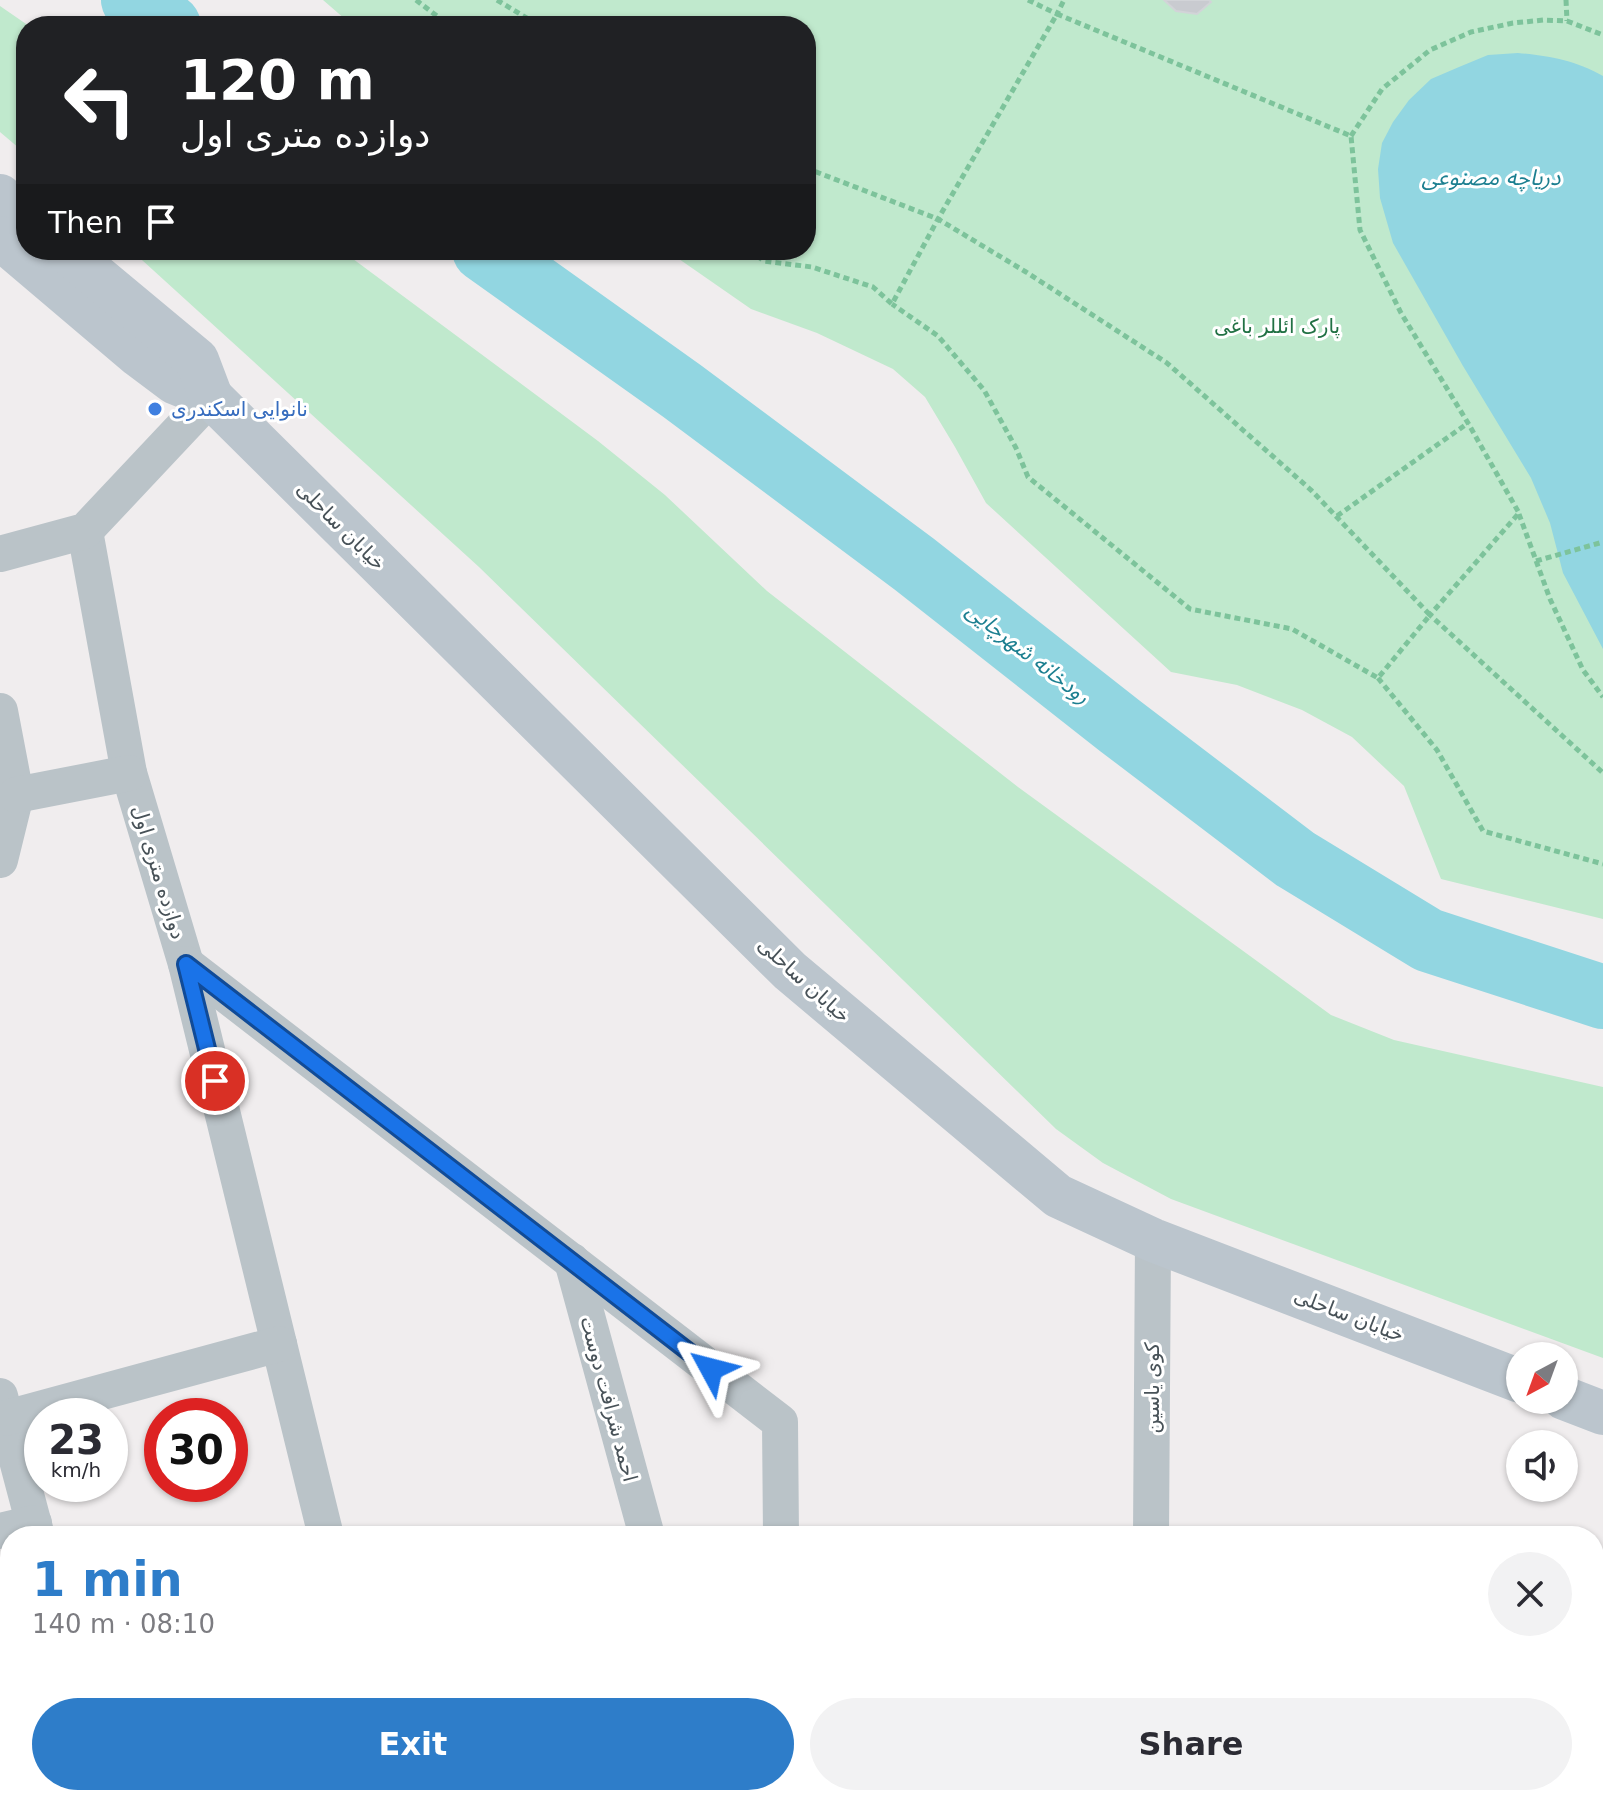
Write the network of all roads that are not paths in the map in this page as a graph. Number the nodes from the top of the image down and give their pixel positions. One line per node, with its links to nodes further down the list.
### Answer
1 (0, 196): 2 (street)
2 (16, 210)
3 (0, 238): 4 (street, خیابان ساحلی)
4 (16, 252)
5 (26, 260): 7 (street, خیابان ساحلی)
6 (77, 260): 7 (street, خیابان ساحلی)
7 (211, 397): 8 (street); 15 (street, خیابان ساحلی)
8 (85, 531): 9 (street); 11 (street, دوازده متری اول)
9 (0, 554)
10 (0, 711): 12 (street)
11 (129, 773): 12 (street); 14 (street, دوازده متری اول)
12 (16, 795): 13 (street)
13 (0, 860)
14 (186, 964): 16 (street); 17 (street, دوازده متری اول)
15 (1153, 1240): 18 (street, خیابان ساحلی); 26 (street, کوی یاسین)
16 (572, 1261): 24 (street, احمد شرافت دوست); 25 (street)
17 (279, 1344): 20 (street); 23 (street, دوازده متری اول)
18 (1506, 1376)
19 (1578, 1403): 21 (street)
20 (3, 1407): 22 (street)
21 (1603, 1413)
22 (23, 1526)
23 (324, 1526)
24 (644, 1526)
25 (781, 1526)
26 (1151, 1526)

